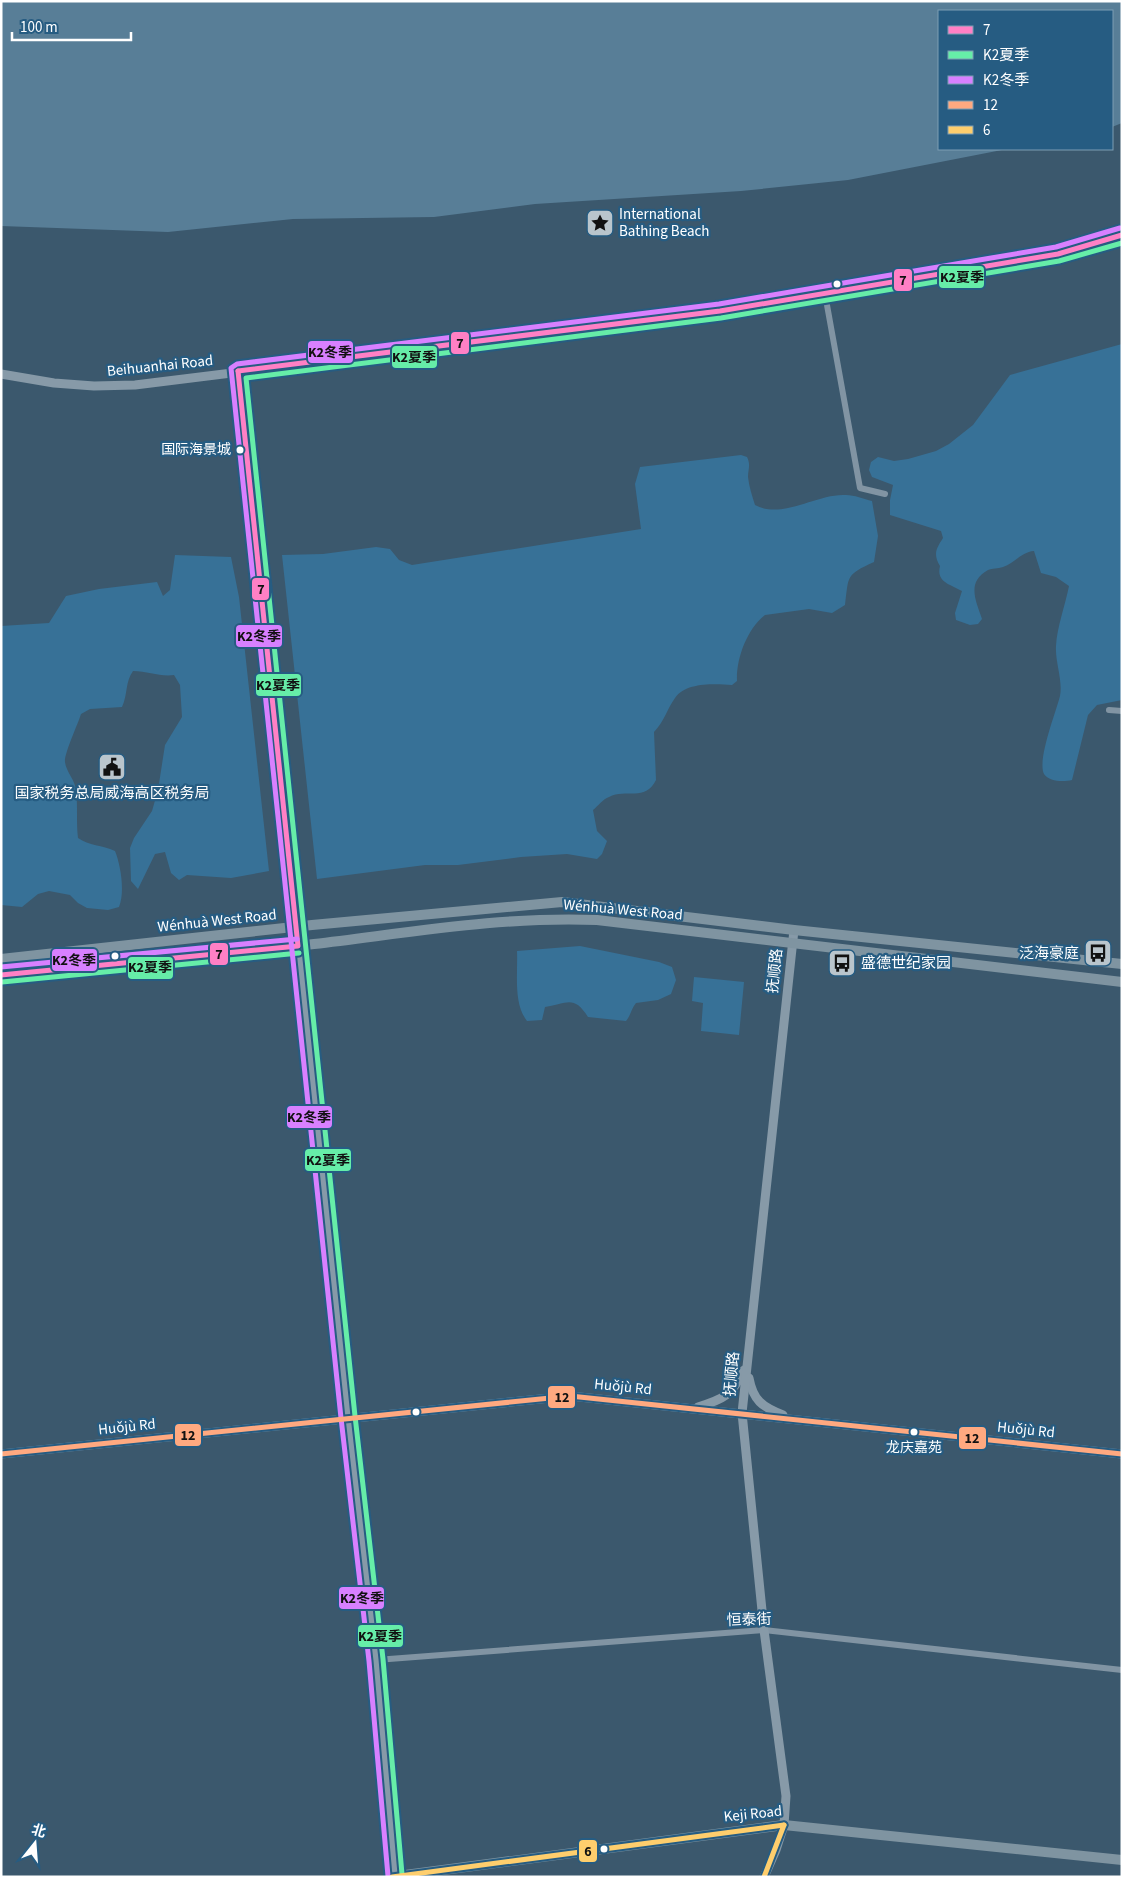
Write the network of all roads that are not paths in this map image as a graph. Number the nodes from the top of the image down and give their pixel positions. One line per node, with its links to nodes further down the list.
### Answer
1 (1122, 235): 2 (main road, Beihuanhai Road)
2 (825, 294): 3 (main road, Beihuanhai Road); 5 (street)
3 (238, 371): 4 (main road, Beihuanhai Road); 8 (main road)
4 (1, 374)
5 (885, 494)
6 (1109, 710): 7 (street)
7 (1122, 712)
8 (295, 927): 9 (main road, Wénhuà West Road); 11 (main road); 12 (main road, Wénhuà West Road)
9 (794, 930): 10 (main road, 抚顺路); 13 (main road, Wénhuà West Road)
10 (792, 944): 11 (main road, Wénhuà West Road); 15 (main road, Wénhuà West Road); 16 (main road, 抚顺路)
11 (298, 946): 14 (main road, Wénhuà West Road); 19 (main road)
12 (1, 959)
13 (1122, 964)
14 (1, 975)
15 (1122, 982)
16 (746, 1366): 17 (main road); 18 (main road, 抚顺路); 20 (main road)
17 (694, 1408): 18 (main road, Huǒjù Rd); 19 (main road, Huǒjù Rd)
18 (742, 1413): 20 (main road, Huǒjù Rd); 23 (main road, 抚顺路)
19 (348, 1417): 21 (main road, Huǒjù Rd); 24 (main road)
20 (794, 1419): 22 (main road, Huǒjù Rd)
21 (1, 1454)
22 (1122, 1454)
23 (764, 1630): 24 (street, 恒泰街); 25 (street, 恒泰街); 26 (main road, 抚顺路)
24 (376, 1660): 28 (main road)
25 (1122, 1670)
26 (784, 1825): 27 (main road, Keji Road); 28 (main road, Keji Road); 29 (main road, 抚顺路)
27 (1122, 1860)
28 (393, 1876)
29 (764, 1877)

